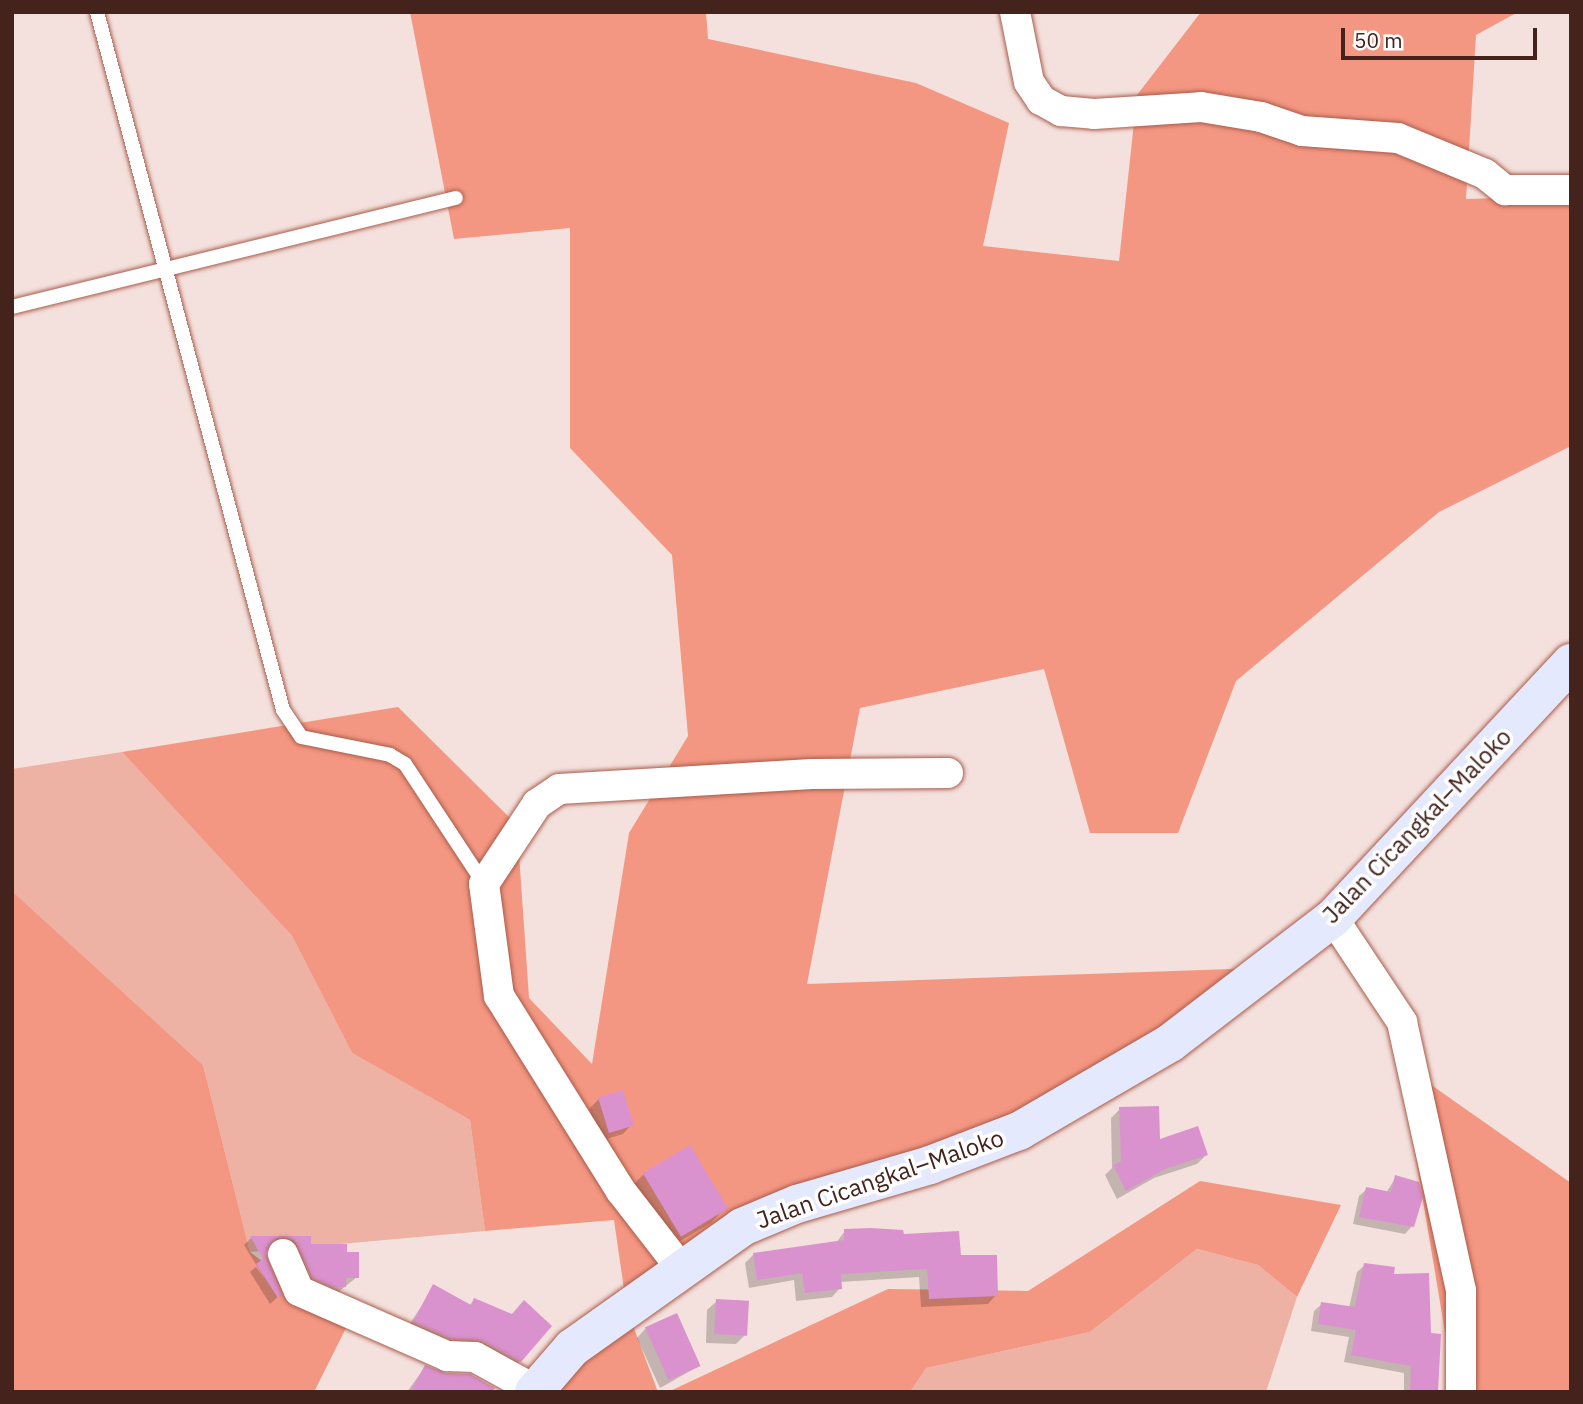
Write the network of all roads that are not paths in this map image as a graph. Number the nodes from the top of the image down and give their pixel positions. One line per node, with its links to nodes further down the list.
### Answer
1 (97, 12): 5 (lane)
2 (1015, 12): 3 (street)
3 (1571, 190)
4 (456, 198): 5 (lane)
5 (169, 272): 6 (lane); 9 (lane)
6 (12, 307)
7 (1571, 663): 10 (street, Jalan Cicangkal–Maloko)
8 (948, 773): 9 (street)
9 (484, 884): 12 (street)
10 (1334, 918): 12 (street, Jalan Cicangkal–Maloko); 14 (street)
11 (283, 1254): 13 (street)
12 (680, 1267): 13 (street, Jalan Cicangkal–Maloko)
13 (534, 1391)
14 (1461, 1392)

